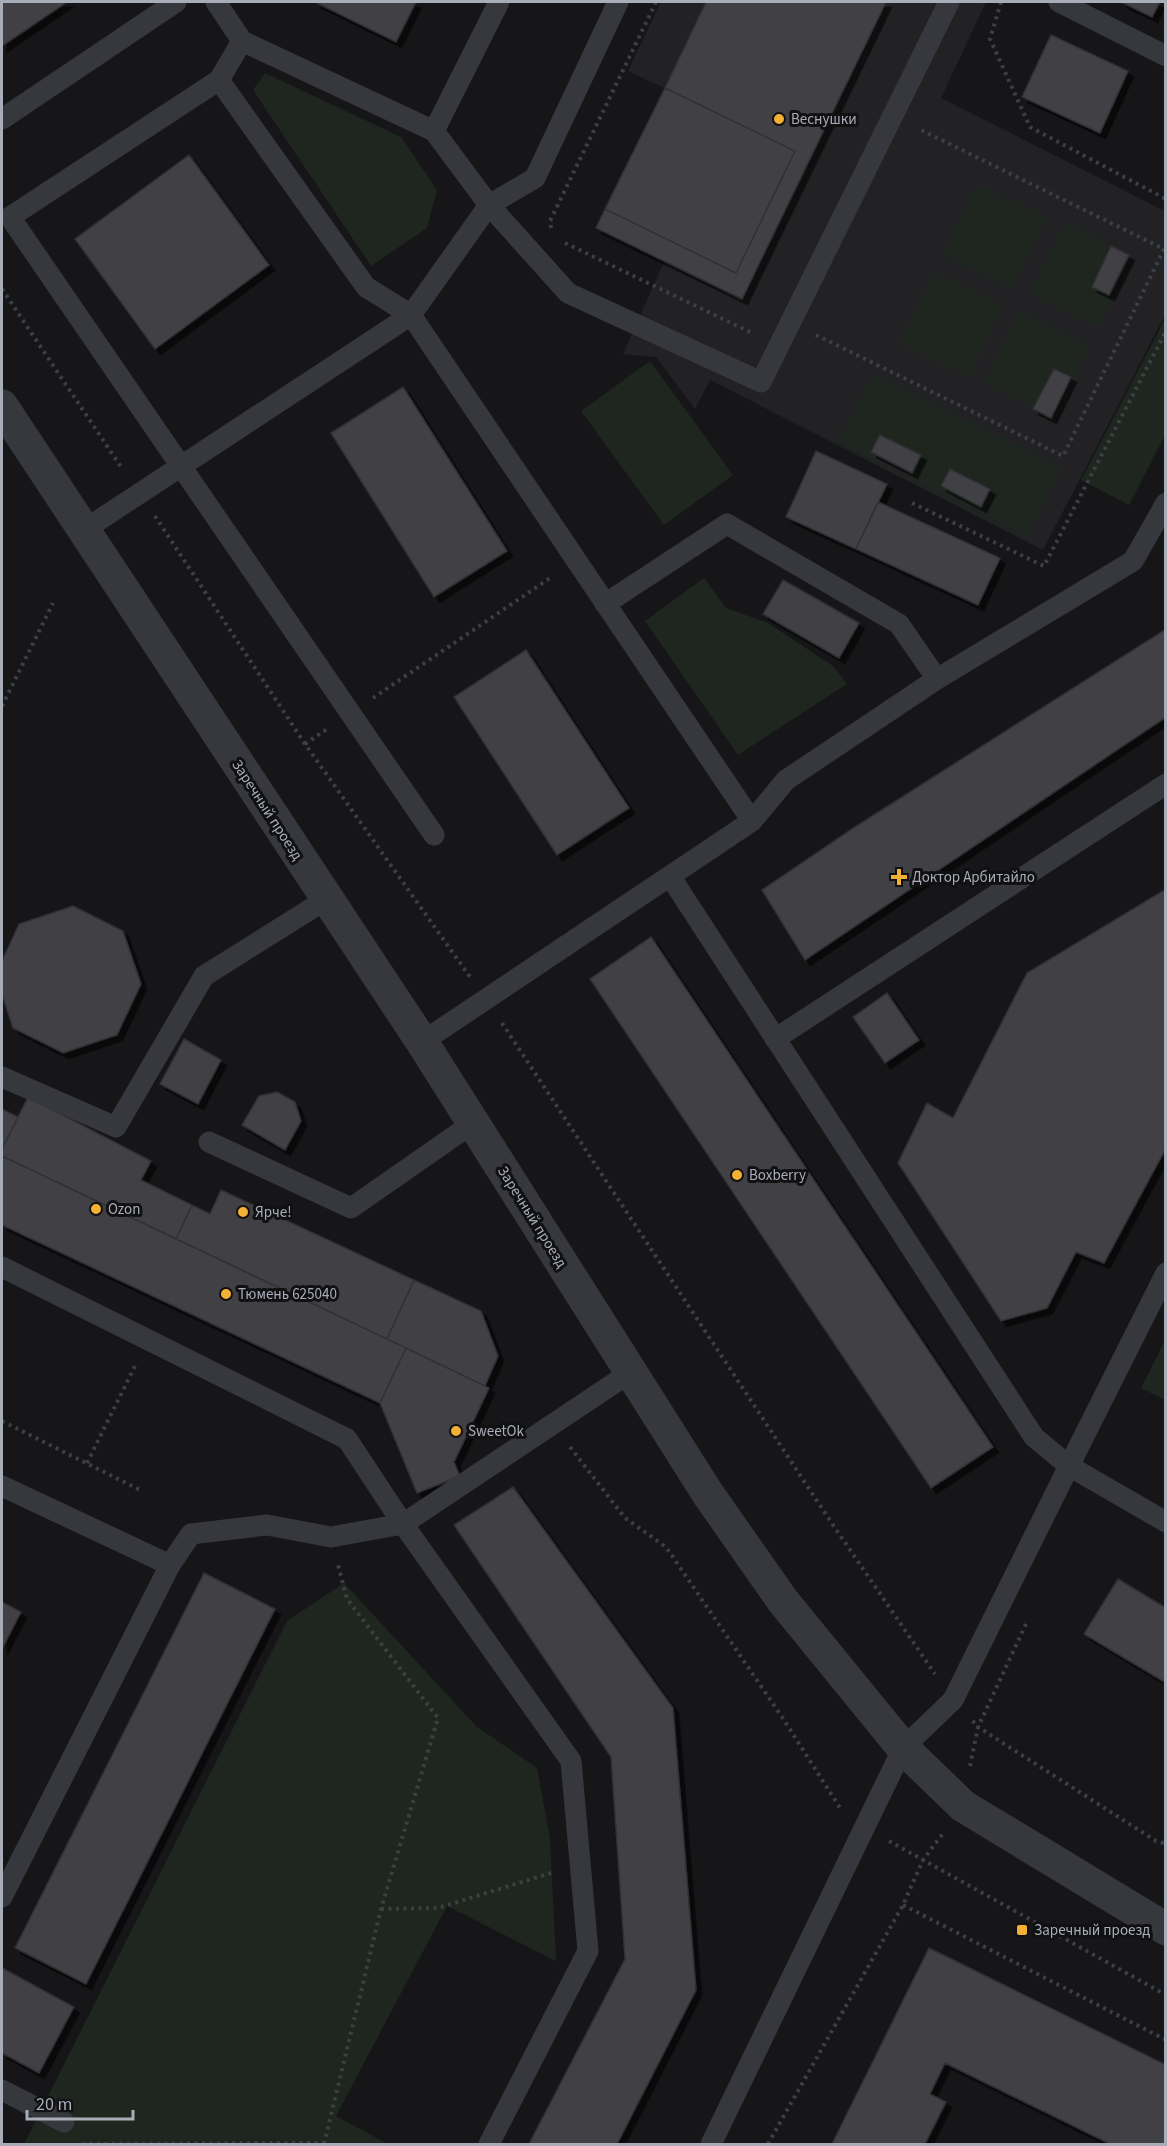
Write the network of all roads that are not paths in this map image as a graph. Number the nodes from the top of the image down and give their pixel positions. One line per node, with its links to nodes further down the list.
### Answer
1 (176, 2): 10 (lane)
2 (216, 2): 7 (lane)
3 (499, 2): 11 (lane)
4 (618, 2): 12 (lane)
5 (949, 2): 12 (lane)
6 (1059, 2): 8 (lane)
7 (242, 41): 9 (lane); 11 (lane)
8 (1166, 56)
9 (219, 80): 13 (lane); 14 (lane)
10 (2, 119)
11 (434, 131): 12 (lane)
12 (489, 205): 14 (lane)
13 (6, 211): 16 (lane)
14 (411, 315): 16 (lane); 19 (lane)
15 (2, 406): 18 (street, Заречный проезд)
16 (182, 465): 18 (lane); 23 (lane)
17 (1166, 503): 20 (lane)
18 (84, 530): 25 (street, Заречный проезд)
19 (605, 604): 20 (lane); 22 (lane)
20 (937, 679): 22 (lane)
21 (1166, 784): 26 (lane)
22 (752, 822): 24 (lane)
23 (434, 835)
24 (670, 876): 26 (lane); 27 (lane)
25 (325, 900): 27 (street, Заречный проезд); 28 (lane)
26 (775, 1039): 34 (lane)
27 (422, 1042): 29 (street, Заречный проезд)
28 (2, 1077)
29 (473, 1123): 30 (lane); 33 (street, Заречный проезд)
30 (209, 1142)
31 (2, 1267): 37 (lane)
32 (1166, 1273): 34 (lane)
33 (631, 1372): 37 (lane); 39 (street, Заречный проезд)
34 (1069, 1466): 36 (lane); 39 (lane)
35 (2, 1486): 38 (lane)
36 (1166, 1522)
37 (404, 1524): 38 (lane); 44 (lane)
38 (170, 1565): 40 (lane)
39 (903, 1748): 41 (street, Заречный проезд); 45 (lane)
40 (2, 1897)
41 (1166, 1929)
42 (2, 2090): 43 (lane)
43 (64, 2122)
44 (489, 2145)
45 (711, 2145)

